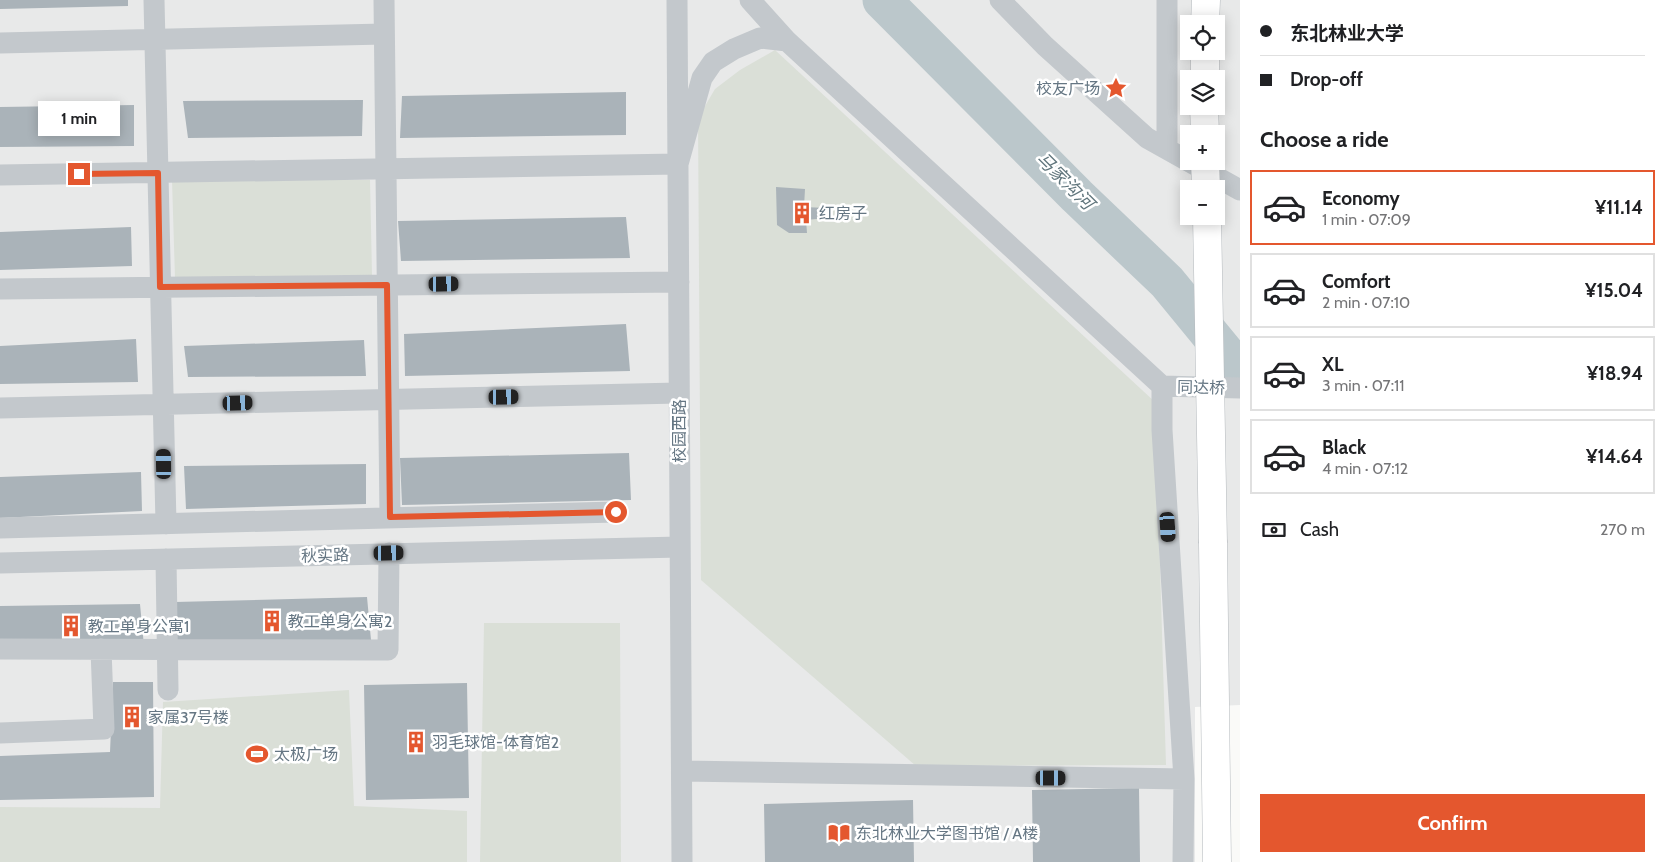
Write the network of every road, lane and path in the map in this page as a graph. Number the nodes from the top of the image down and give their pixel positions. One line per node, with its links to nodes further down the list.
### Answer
1 (154, 0): 10 (street)
2 (384, 0): 9 (street)
3 (677, 0): 14 (street, 校园西路)
4 (750, 0): 11 (street)
5 (1000, 0): 13 (street)
6 (1167, 0): 13 (street)
7 (1206, 0): 8 (main road)
8 (1205, 15)
9 (384, 34): 10 (street); 15 (street)
10 (155, 39): 12 (street); 16 (street)
11 (788, 40): 14 (street); 24 (street)
12 (0, 43)
13 (1167, 149): 18 (street)
14 (678, 164): 15 (street); 20 (street, 校园西路)
15 (386, 169): 16 (street); 21 (street)
16 (158, 173): 17 (street); 22 (street)
17 (0, 175)
18 (1240, 190)
19 (1206, 225): 47 (main road, bridge)
20 (678, 282): 21 (street); 26 (street, 校园西路)
21 (387, 285): 22 (street); 27 (street)
22 (160, 287): 23 (street); 28 (street)
23 (0, 289)
24 (1162, 386): 25 (street, 同达桥); 44 (street)
25 (1240, 388)
26 (679, 393): 27 (street); 34 (street, 校园西路)
27 (388, 400): 28 (street); 31 (street)
28 (163, 405): 29 (street); 32 (street)
29 (0, 408)
30 (616, 512): 31 (street)
31 (390, 517): 32 (street)
32 (166, 524): 33 (street)
33 (0, 528)
34 (680, 547): 35 (street, 秋实路); 43 (street, 校园西路)
35 (389, 553): 36 (street, 秋实路); 38 (street)
36 (166, 559): 37 (street, 秋实路); 38 (street)
37 (0, 563)
38 (167, 648): 40 (street); 41 (street)
39 (0, 649): 40 (street)
40 (101, 649): 42 (street)
41 (168, 690)
42 (0, 733)
43 (682, 771): 44 (street); 45 (street, 校园西路)
44 (1184, 779): 46 (street)
45 (682, 862)
46 (1182, 862)
47 (1217, 862)

